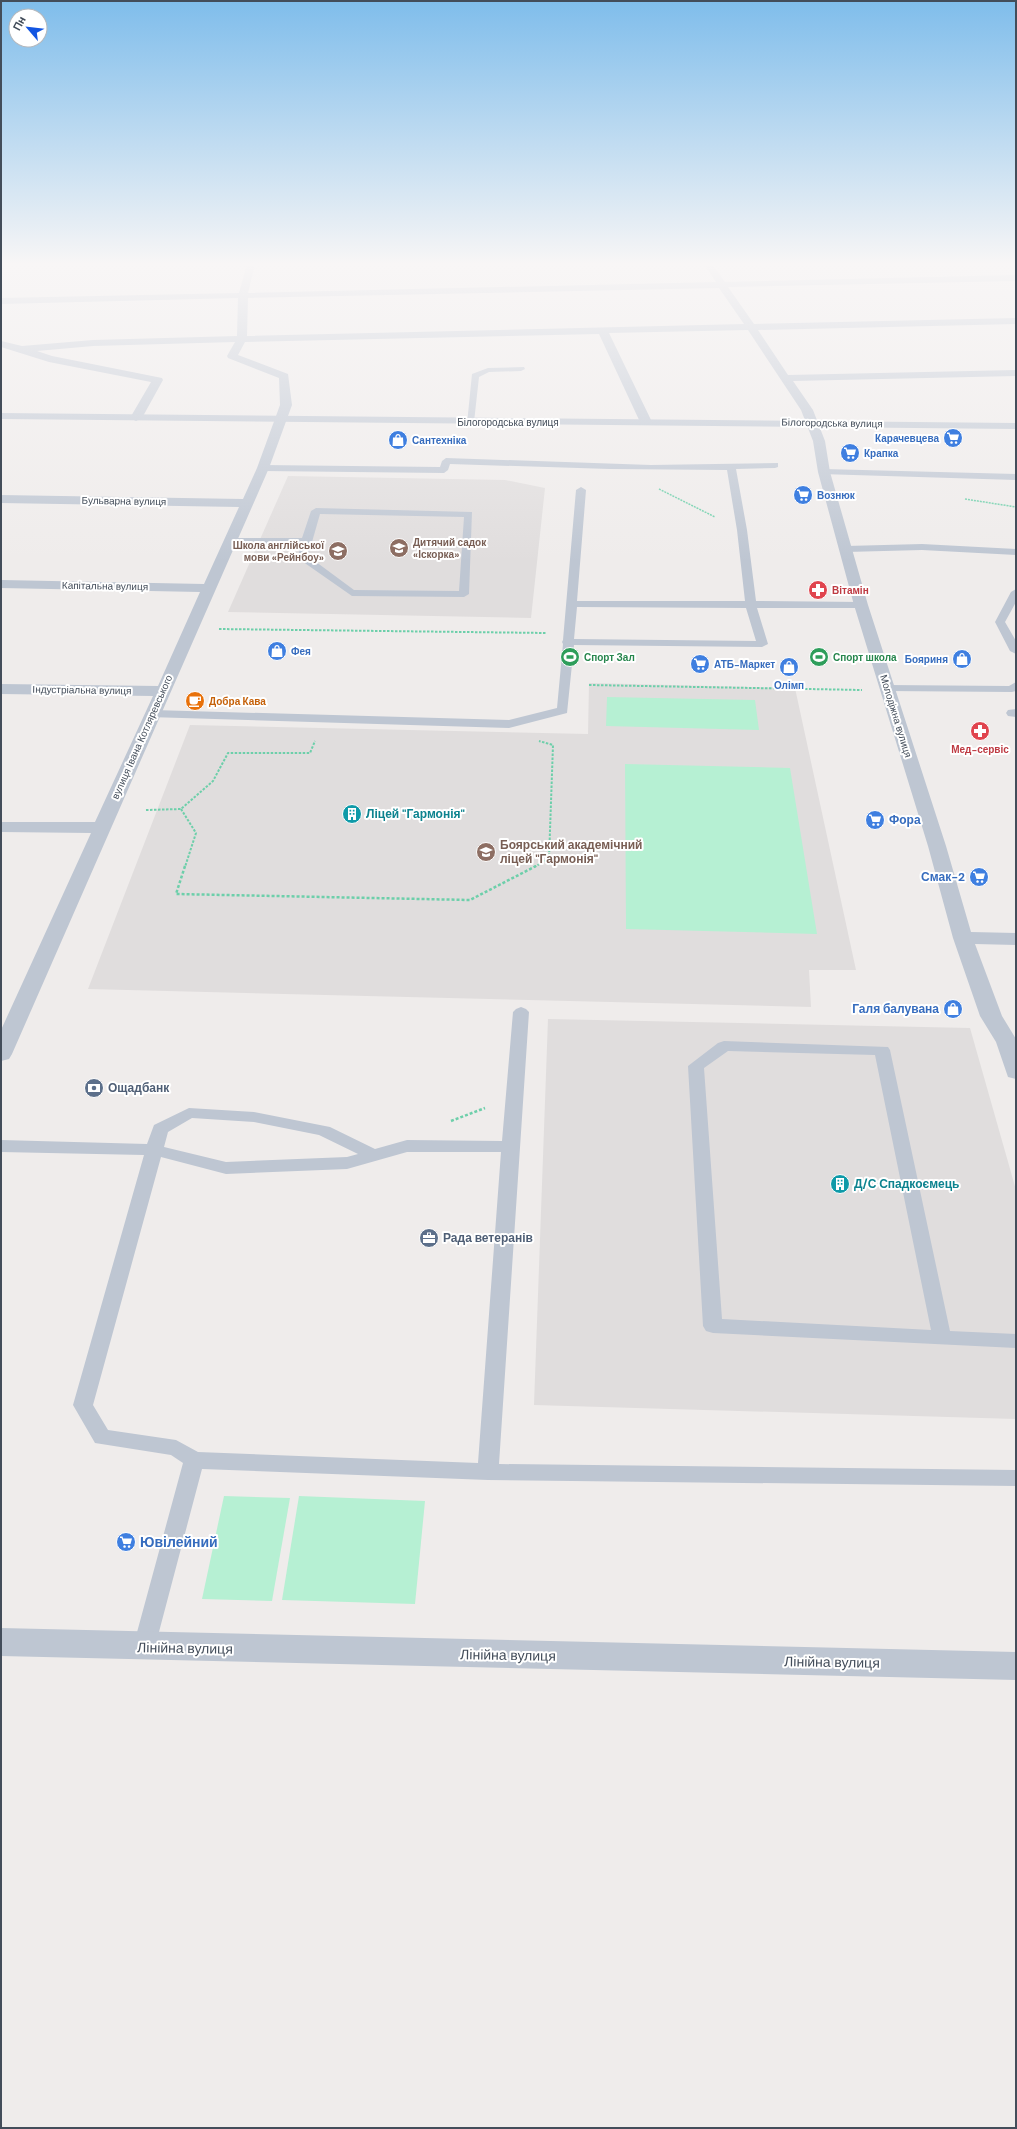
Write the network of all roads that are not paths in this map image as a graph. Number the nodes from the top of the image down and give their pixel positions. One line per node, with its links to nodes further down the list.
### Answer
1 (72, 363): 9 (street)
2 (251, 363): 10 (street, вулиця Івана Котляревського)
3 (618, 363): 12 (street)
4 (774, 363): 7 (street, Молодіжна вулиця)
5 (521, 370): 11 (lane)
6 (1016, 373): 7 (street)
7 (784, 378): 13 (street, Молодіжна вулиця)
8 (1, 416): 9 (street, Білогородська вулиця)
9 (136, 418): 10 (street, Білогородська вулиця)
10 (282, 419): 11 (street, Білогородська вулиця); 17 (street, вулиця Івана Котляревського)
11 (470, 422): 12 (street, Білогородська вулиця)
12 (646, 422): 13 (street, Білогородська вулиця)
13 (811, 423): 14 (street, Білогородська вулиця); 18 (street, Молодіжна вулиця)
14 (1016, 426)
15 (775, 465): 16 (lane)
16 (731, 467): 17 (lane); 32 (lane)
17 (263, 468): 22 (street, вулиця Івана Котляревського)
18 (824, 472): 19 (lane); 25 (street, Молодіжна вулиця)
19 (1016, 477)
20 (581, 490): 30 (lane)
21 (1, 499): 22 (street, Бульварна вулиця)
22 (247, 503): 23 (street, вулиця Івана Котляревського)
23 (230, 541): 24 (lane); 28 (street, вулиця Івана Котляревського)
24 (306, 541): 24 (lane)
25 (846, 549): 26 (lane); 31 (street, Молодіжна вулиця)
26 (1016, 552)
27 (1, 584): 28 (street, Капітальна вулиця)
28 (209, 588): 38 (street, вулиця Івана Котляревського)
29 (1016, 592): 34 (lane)
30 (571, 604): 32 (lane); 33 (lane)
31 (861, 605): 32 (lane); 36 (street, Молодіжна вулиця)
32 (751, 606): 33 (lane)
33 (568, 638): 39 (lane)
34 (1016, 651)
35 (1016, 686): 36 (lane)
36 (887, 688): 42 (street, Молодіжна вулиця)
37 (1, 689): 38 (street, Індустріальна вулиця)
38 (163, 691): 39 (street, вулиця Івана Котляревського)
39 (153, 714): 41 (street, вулиця Івана Котляревського)
40 (1, 827): 41 (street)
41 (102, 828): 45 (street, вулиця Івана Котляревського)
42 (963, 938): 43 (street); 46 (street, Молодіжна вулиця)
43 (1016, 939)
44 (521, 1012): 50 (lane)
45 (10, 1015): 47 (street, вулиця Івана Котляревського)
46 (1011, 1042): 48 (street, Молодіжна вулиця)
47 (1, 1054)
48 (1016, 1072)
49 (1, 1146): 51 (lane)
50 (510, 1147): 52 (lane); 56 (lane)
51 (154, 1150): 52 (lane); 52 (lane); 55 (lane)
52 (374, 1155)
53 (942, 1337): 53 (lane); 54 (lane)
54 (1016, 1341)
55 (194, 1460): 56 (lane); 59 (lane)
56 (488, 1472): 57 (lane)
57 (1016, 1478)
58 (1, 1642): 59 (street, Лінійна вулиця)
59 (144, 1647): 60 (street, Лінійна вулиця)
60 (1016, 1666)

